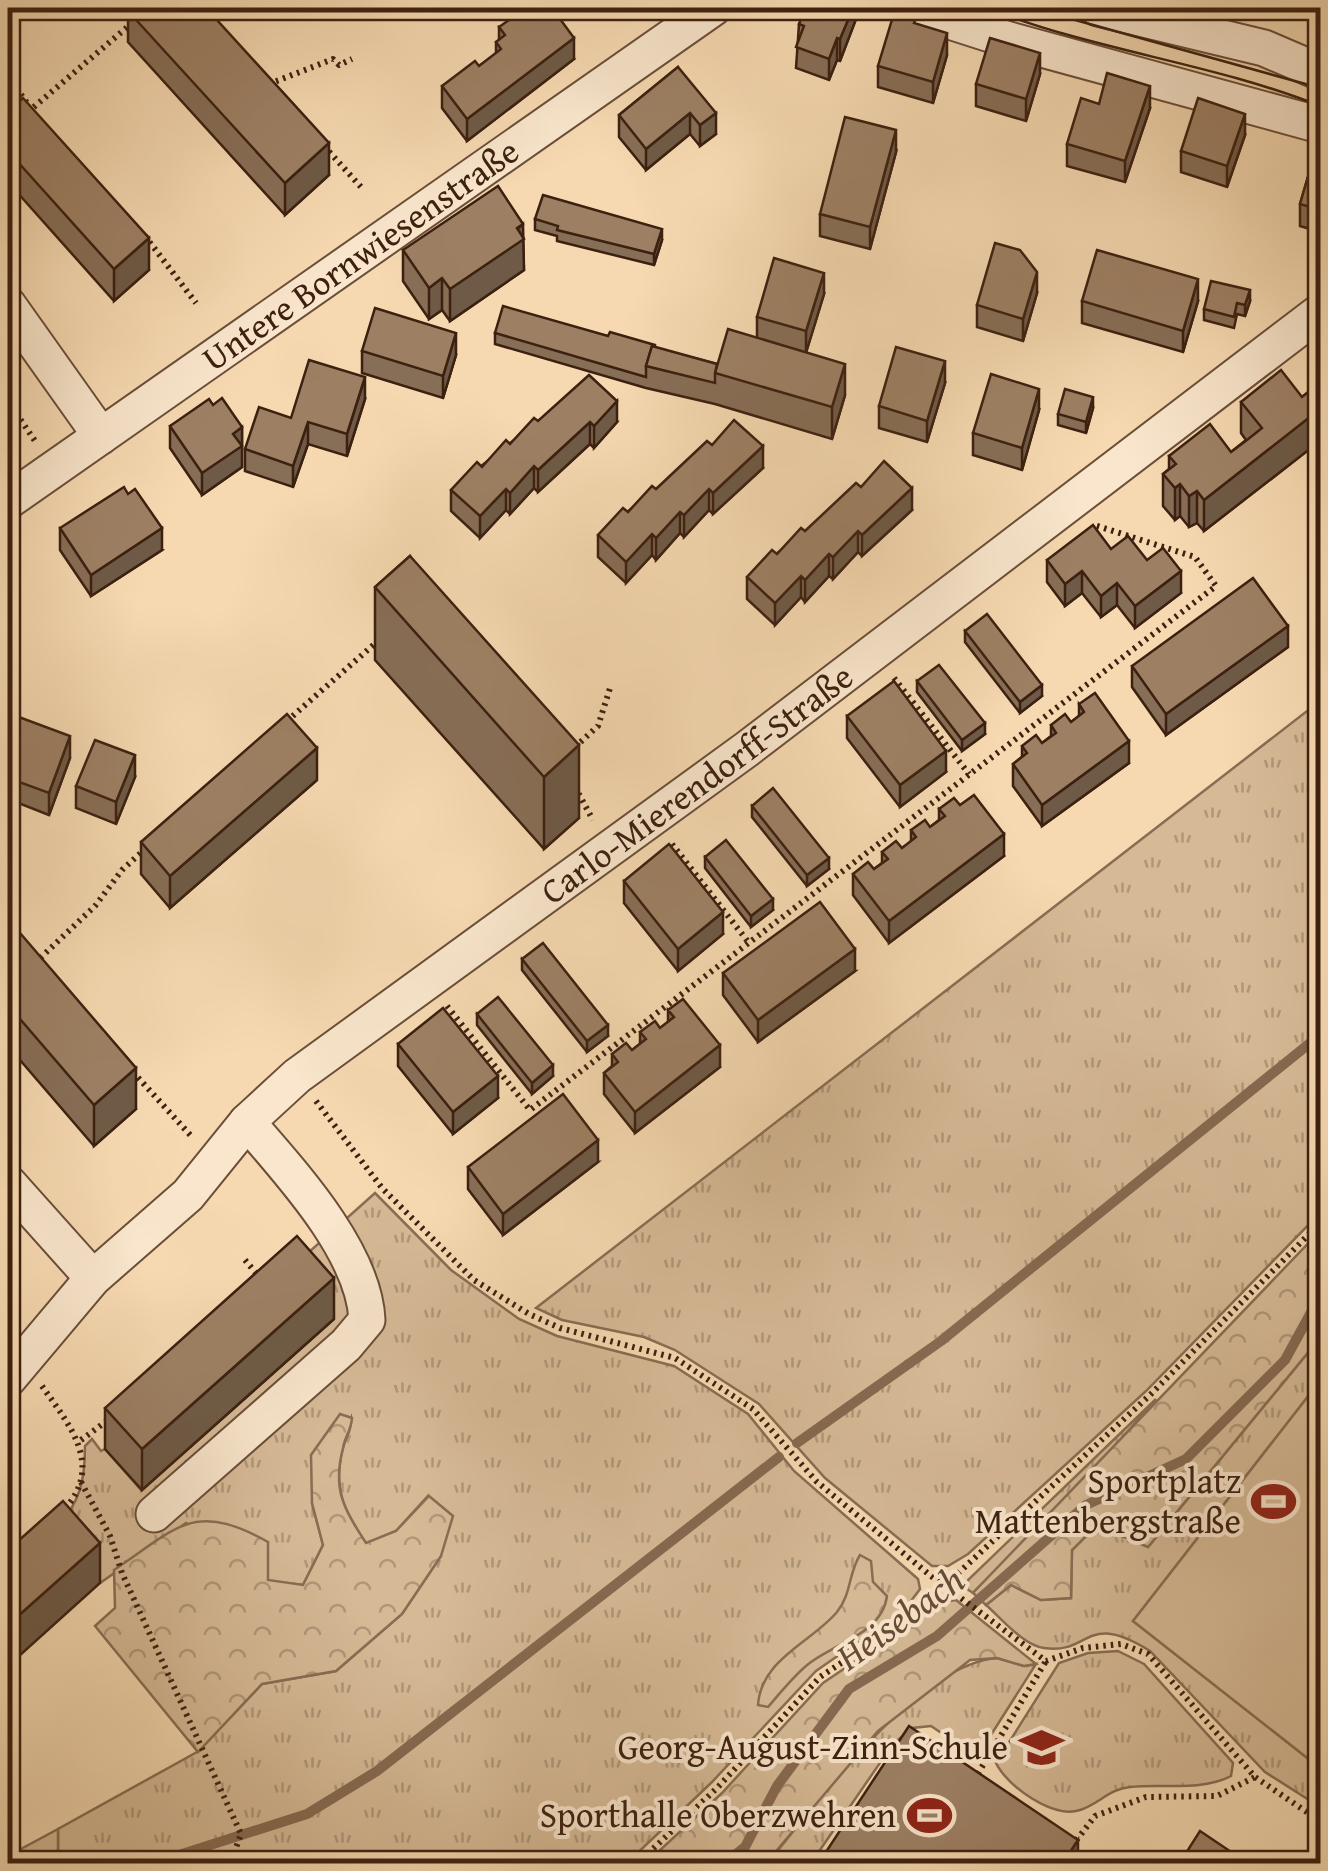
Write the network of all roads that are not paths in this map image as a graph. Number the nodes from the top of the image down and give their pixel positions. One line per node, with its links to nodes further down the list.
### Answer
1 (713, 8): 8 (street, Untere Bornwiesenstraße)
2 (909, 8): 5 (street)
3 (1098, 8): 4 (street)
4 (1320, 72)
5 (1320, 125)
6 (8, 305): 8 (street)
7 (1320, 312): 10 (street, Carlo-Mierendorff-Straße)
8 (101, 436): 9 (street, Untere Bornwiesenstraße)
9 (8, 501)
10 (247, 1122): 12 (street, Carlo-Mierendorff-Straße); 14 (street)
11 (8, 1183): 12 (street)
12 (93, 1278): 13 (street, Carlo-Mierendorff-Straße)
13 (13, 1370)
14 (154, 1514)

